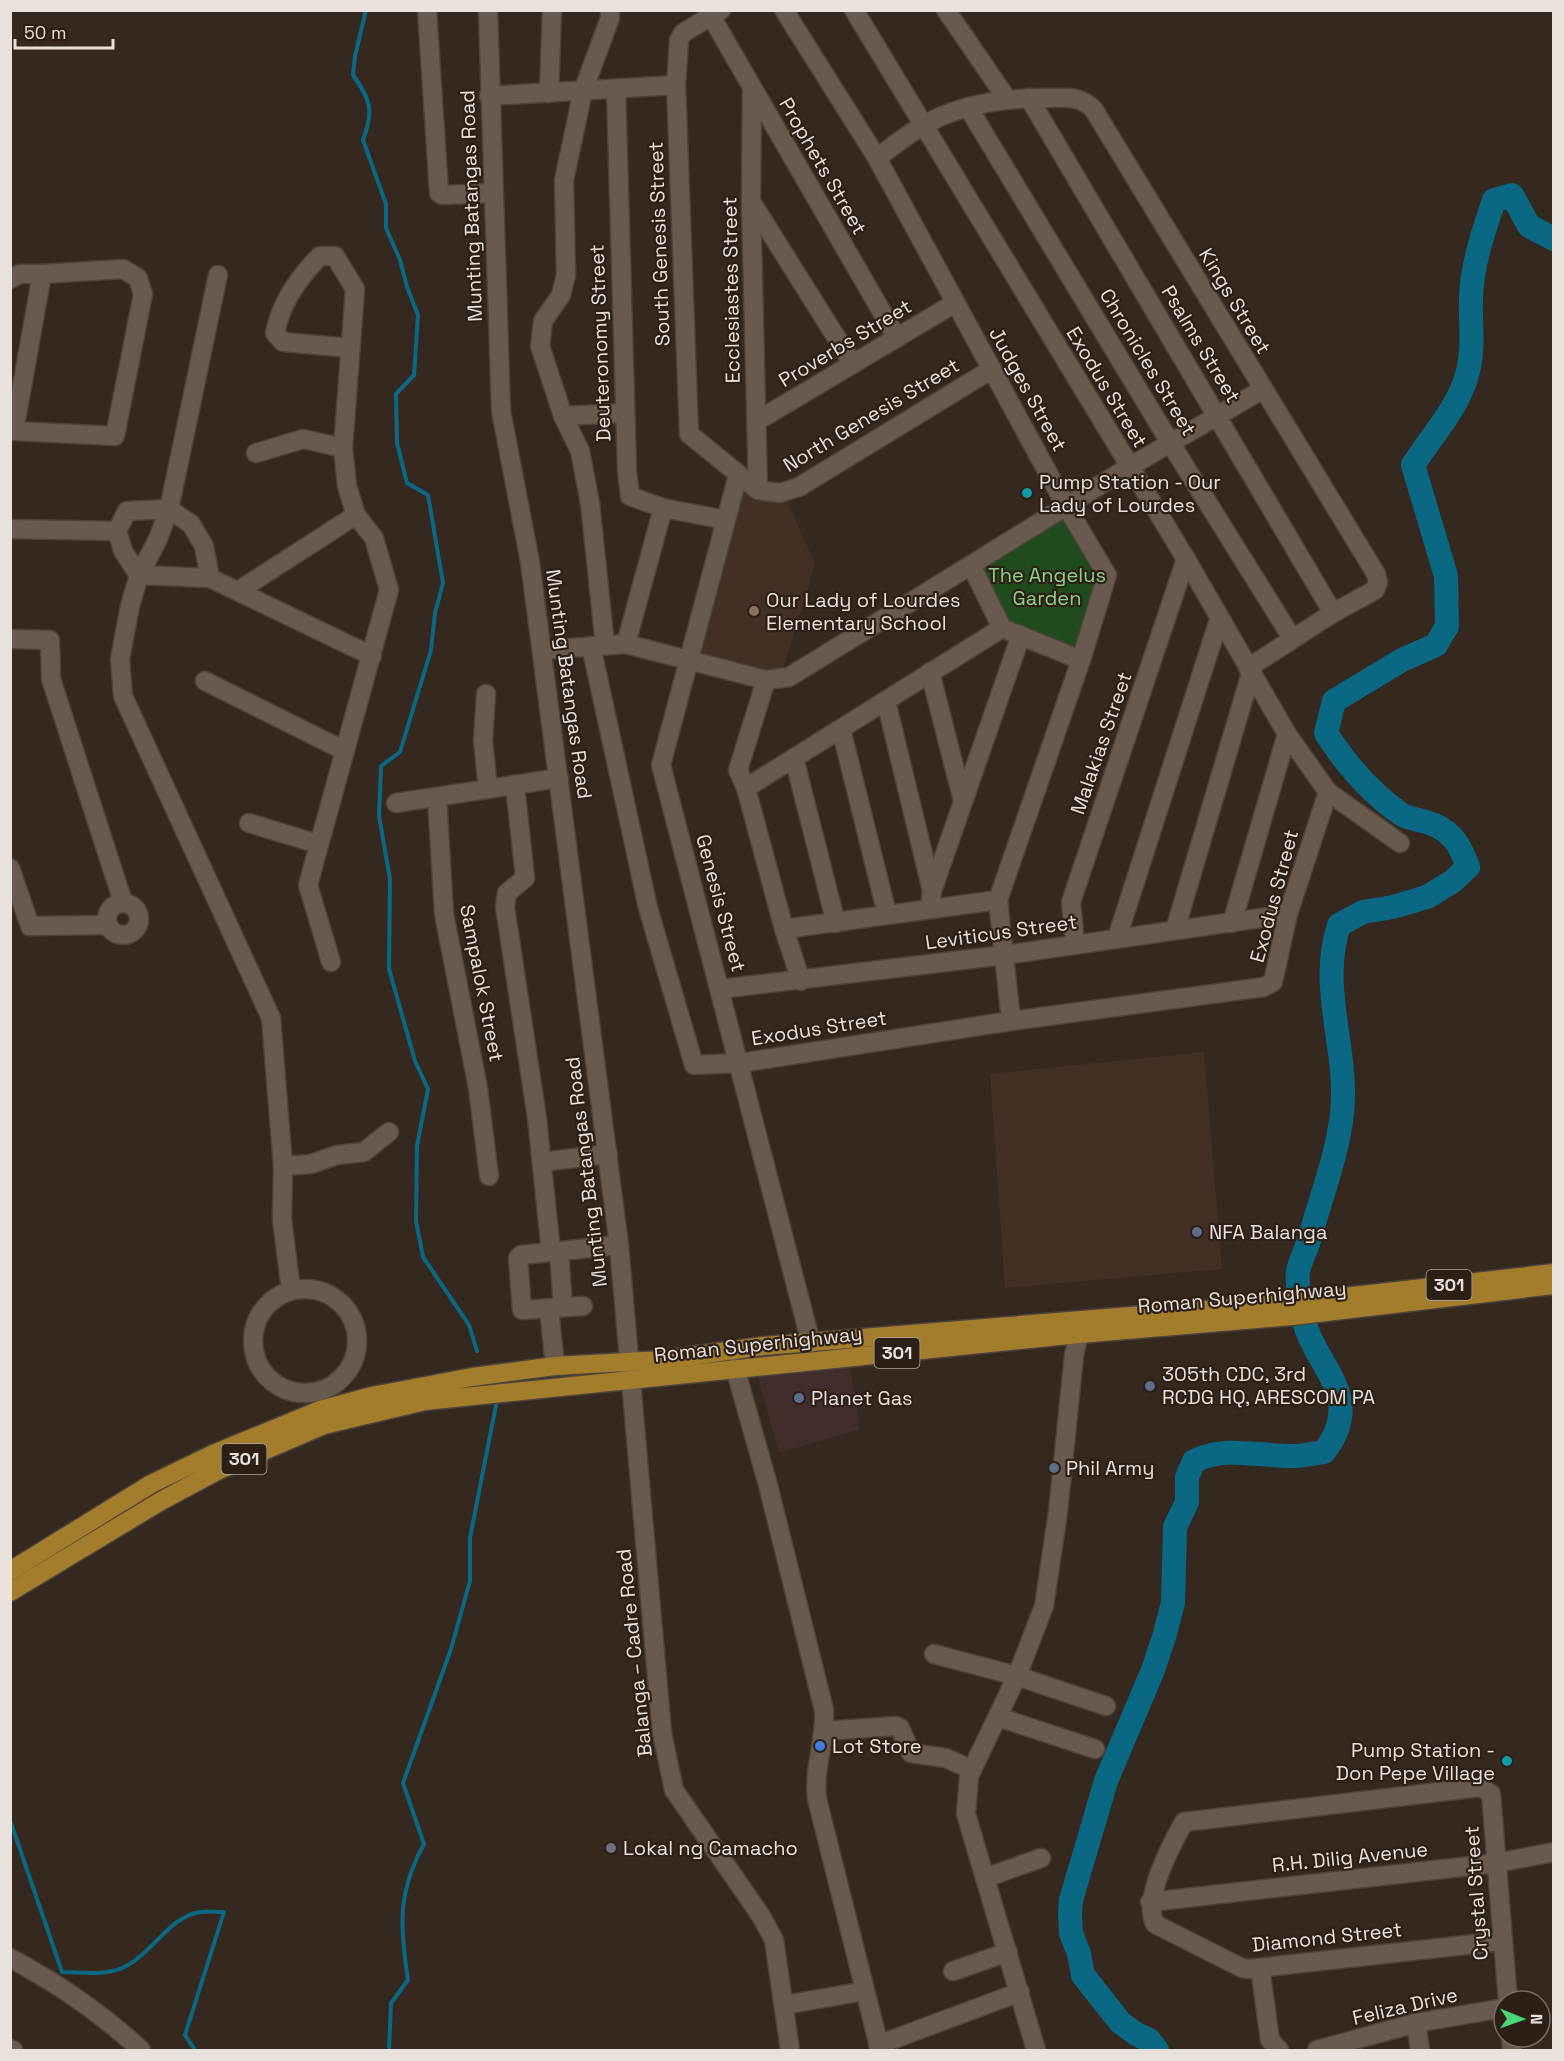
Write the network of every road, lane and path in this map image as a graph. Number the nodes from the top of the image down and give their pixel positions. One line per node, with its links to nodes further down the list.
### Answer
1 (427, 10): 20 (street)
2 (488, 10): 14 (street, Munting Batangas Road)
3 (552, 10): 13 (street)
4 (610, 10): 12 (street, Exodus Street)
5 (784, 10): 19 (street, Judges Street)
6 (855, 10): 18 (street, Exodus Street)
7 (946, 10): 16 (street)
8 (716, 13): 9 (street, South Genesis Street); 11 (street, Prophets Street)
9 (676, 85): 10 (street); 40 (street, South Genesis Street)
10 (616, 89): 12 (street); 31 (street, Deuteronomy Street)
11 (752, 89): 21 (street, Ecclesiastes Street); 26 (street, Prophets Street)
12 (583, 91): 13 (street); 32 (street, Exodus Street)
13 (549, 93): 14 (street)
14 (489, 96): 20 (street, Munting Batangas Road)
15 (1029, 98): 16 (street, Kings Street); 30 (street, Kings Street); 33 (street, Psalms Street)
16 (1007, 99): 17 (street, Kings Street)
17 (968, 107): 18 (street, Kings Street); 36 (street, Chronicles Street)
18 (923, 125): 19 (street, Kings Street); 39 (street, Exodus Street)
19 (877, 158): 25 (street, Judges Street)
20 (492, 193): 62 (street, Munting Batangas Road)
21 (751, 202): 28 (street); 34 (street, Ecclesiastes Street)
22 (42, 274): 24 (street); 35 (street); 35 (street)
23 (218, 275): 43 (street)
24 (10, 279)
25 (955, 303): 26 (street, Proverbs Street); 29 (street, Judges Street)
26 (897, 338): 28 (street, Proverbs Street)
27 (350, 348): 27 (street); 37 (street)
28 (853, 364): 34 (street, Proverbs Street)
29 (992, 369): 41 (street, North Genesis Street); 42 (street, Judges Street)
30 (1262, 390): 33 (street); 54 (street, Kings Street)
31 (625, 413): 32 (street); 44 (street, Deuteronomy Street)
32 (563, 416): 61 (street, Exodus Street)
33 (1217, 416): 36 (street); 54 (street, Psalms Street)
34 (757, 421): 41 (street, Ecclesiastes Street)
35 (12, 430)
36 (1171, 444): 39 (street); 58 (street, Chronicles Street)
37 (343, 448): 38 (street); 45 (street)
38 (256, 453)
39 (1129, 467): 42 (street); 49 (street, Exodus Street)
40 (738, 475): 41 (street); 46 (street, Genesis Street)
41 (758, 490)
42 (1066, 507): 50 (street); 65 (street, Judges Street)
43 (169, 508): 48 (street); 51 (street); 52 (street)
44 (663, 508): 46 (street, Deuteronomy Street); 60 (street)
45 (356, 514): 53 (street); 63 (street)
46 (726, 520): 64 (street, Genesis Street)
47 (10, 529): 48 (street)
48 (117, 531): 51 (street)
49 (1186, 559): 55 (street, Exodus Street); 99 (street, Malakias Street)
50 (971, 565): 56 (street); 68 (street)
51 (139, 575): 52 (street); 109 (street)
52 (210, 578): 53 (street)
53 (238, 591): 63 (street)
54 (1333, 613): 58 (street, Kings Street)
55 (1219, 620): 66 (street, Exodus Street); 98 (street)
56 (1002, 628): 57 (street); 67 (street)
57 (1021, 635): 65 (street); 82 (street)
58 (1292, 638): 66 (street, Kings Street)
59 (10, 639): 90 (street)
60 (627, 644): 61 (street); 64 (street)
61 (598, 646): 62 (street); 105 (street, Exodus Street)
62 (542, 650): 76 (street, Munting Batangas Road)
63 (372, 656): 74 (street)
64 (689, 659): 68 (street); 103 (street, Genesis Street)
65 (1081, 660): 89 (street, Judges Street)
66 (1250, 670): 73 (street, Exodus Street); 97 (street)
67 (930, 672): 71 (street); 82 (street)
68 (766, 680): 78 (street)
69 (205, 681): 74 (street)
70 (486, 694): 79 (street)
71 (886, 701): 72 (street); 88 (street)
72 (841, 729): 75 (street); 91 (street)
73 (1287, 734): 80 (street, Exodus Street); 94 (street)
74 (345, 751): 86 (street)
75 (794, 758): 78 (street); 93 (street)
76 (559, 778): 77 (street); 107 (street, Munting Batangas Road)
77 (515, 785): 79 (street); 108 (street)
78 (746, 788): 96 (street)
79 (488, 789): 81 (street)
80 (1328, 792): 85 (street); 92 (street, Exodus Street)
81 (437, 797): 83 (street); 110 (street, Sampalok Street)
82 (963, 801): 88 (street)
83 (396, 803)
84 (249, 823): 86 (street)
85 (1401, 843)
86 (318, 844): 101 (street)
87 (10, 868): 95 (street)
88 (931, 900): 89 (street); 91 (street)
89 (998, 900): 100 (street, Judges Street)
90 (123, 902): 95 (street); 95 (street)
91 (888, 914): 93 (street)
92 (1288, 914): 94 (street, Leviticus Street); 104 (street, Exodus Street)
93 (836, 923): 96 (street)
94 (1232, 923): 97 (street, Leviticus Street)
95 (108, 925)
96 (784, 929): 102 (street)
97 (1175, 930): 98 (street, Leviticus Street)
98 (1117, 938): 99 (street, Leviticus Street)
99 (1075, 944): 100 (street, Leviticus Street)
100 (1005, 955): 102 (street, Leviticus Street); 104 (street, Judges Street)
101 (331, 962)
102 (801, 981): 103 (street, Leviticus Street)
103 (720, 989): 105 (street, Genesis Street)
104 (1011, 1021): 105 (street, Exodus Street)
105 (740, 1063): 121 (street, Genesis Street)
106 (389, 1132): 109 (street)
107 (608, 1154): 108 (street); 111 (street, Munting Batangas Road)
108 (542, 1162): 112 (street)
109 (283, 1166): 115 (street)
110 (489, 1176)
111 (619, 1245): 112 (street); 124 (street, Munting Batangas Road)
112 (555, 1252): 118 (street); 118 (street)
113 (1554, 1273): 116 (main road, Roman Superhighway / 301)
114 (1554, 1286): 116 (main road, Roman Superhighway / 301)
115 (291, 1290): 125 (street); 125 (street)
116 (1345, 1304): 119 (main road, Roman Superhighway / 301)
117 (583, 1306): 118 (street)
118 (556, 1308): 122 (street)
119 (1291, 1310): 120 (main road, Roman Superhighway / 301); 121 (main road, Roman Superhighway / 301)
120 (1079, 1334): 123 (main road, Roman Superhighway / 301); 129 (street)
121 (812, 1343): 124 (main road, Roman Superhighway / 301)
122 (555, 1366): 124 (main road, Roman Superhighway / 301); 125 (main road, Roman Superhighway / 301)
123 (735, 1368): 124 (main road, Roman Superhighway / 301); 132 (street)
124 (630, 1371): 127 (main road, Roman Superhighway / 301); 148 (street, Balanga – Cadre Road)
125 (316, 1402): 126 (main road, Roman Superhighway / 301)
126 (10, 1571)
127 (10, 1592)
128 (934, 1654): 129 (street)
129 (1017, 1676): 130 (street); 131 (street)
130 (1106, 1706)
131 (998, 1717): 133 (street); 134 (street)
132 (824, 1731): 134 (street); 146 (street)
133 (1095, 1749)
134 (972, 1770): 138 (street)
135 (1554, 1852): 137 (street, R.H. Dilig Avenue)
136 (1041, 1858): 138 (street)
137 (1497, 1863): 139 (street, R.H. Dilig Avenue); 139 (street, Crystal Street); 140 (street, Crystal Street)
138 (985, 1878): 141 (street)
139 (1150, 1902): 143 (street, Diamond Street)
140 (1502, 1941): 143 (street, Diamond Street); 145 (street, Crystal Street)
141 (1008, 1952): 144 (street); 147 (street)
142 (10, 1958): 152 (street)
143 (1260, 1968): 155 (street)
144 (953, 1971)
145 (1507, 1989)
146 (865, 1990): 148 (street); 151 (street)
147 (1020, 1992): 151 (street); 154 (street)
148 (784, 2005): 153 (street, Balanga – Cadre Road)
149 (1492, 2010): 150 (street, Feliza Drive)
150 (1416, 2023): 156 (street, Feliza Drive); 157 (street)
151 (879, 2048)
152 (141, 2050)
153 (790, 2050)
154 (1036, 2050)
155 (1279, 2050)
156 (1317, 2050)
157 (1420, 2050)

